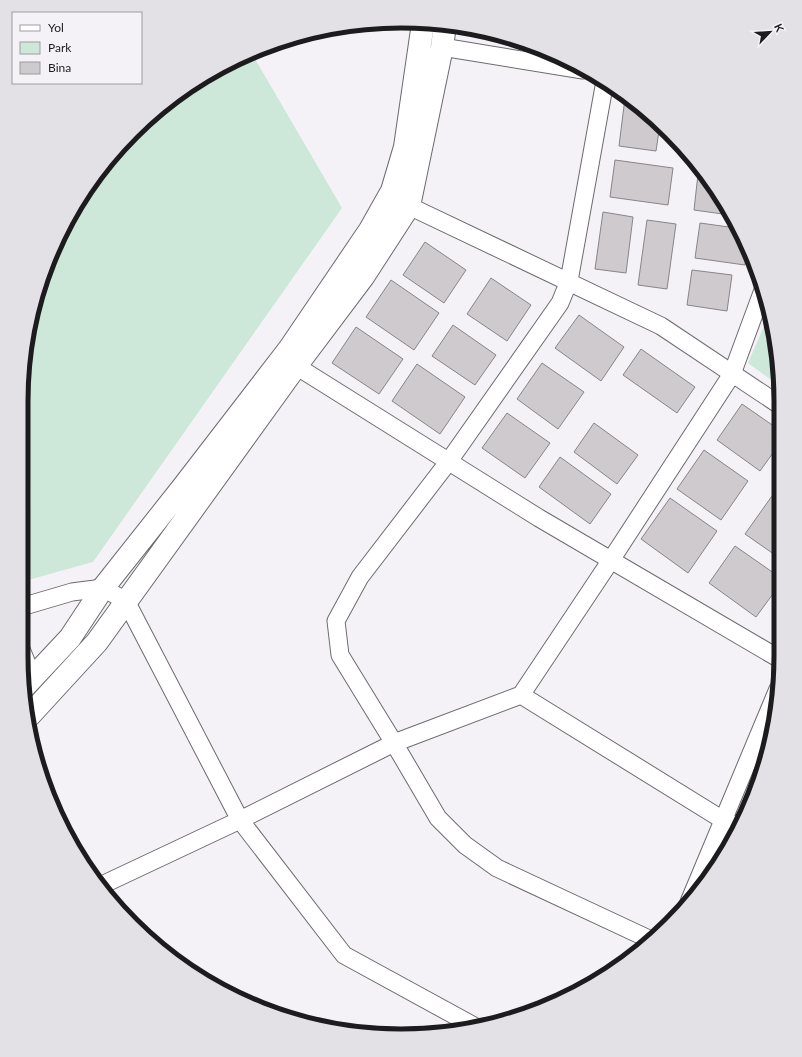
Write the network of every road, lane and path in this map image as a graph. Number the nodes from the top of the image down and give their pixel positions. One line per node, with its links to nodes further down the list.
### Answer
1 (422, 29): 14 (street)
2 (444, 31): 3 (street)
3 (442, 47): 4 (street); 6 (street)
4 (569, 68)
5 (604, 88): 7 (street)
6 (408, 206): 7 (street); 9 (street)
7 (568, 281): 10 (street); 12 (street)
8 (760, 299): 10 (street)
9 (296, 366): 12 (street); 15 (street)
10 (732, 374): 11 (street); 13 (street)
11 (774, 401)
12 (449, 461): 13 (street); 22 (street)
13 (611, 560): 17 (street); 19 (street)
14 (103, 588): 15 (street); 16 (street); 18 (street)
15 (126, 601): 20 (street); 23 (street)
16 (28, 605)
17 (774, 656)
18 (29, 682)
19 (521, 695): 22 (street); 24 (street)
20 (32, 712)
21 (770, 712): 24 (street)
22 (394, 743): 23 (street); 27 (street)
23 (240, 820): 26 (street); 28 (street)
24 (730, 823): 25 (street)
25 (704, 873)
26 (105, 883)
27 (645, 937)
28 (468, 1023)

